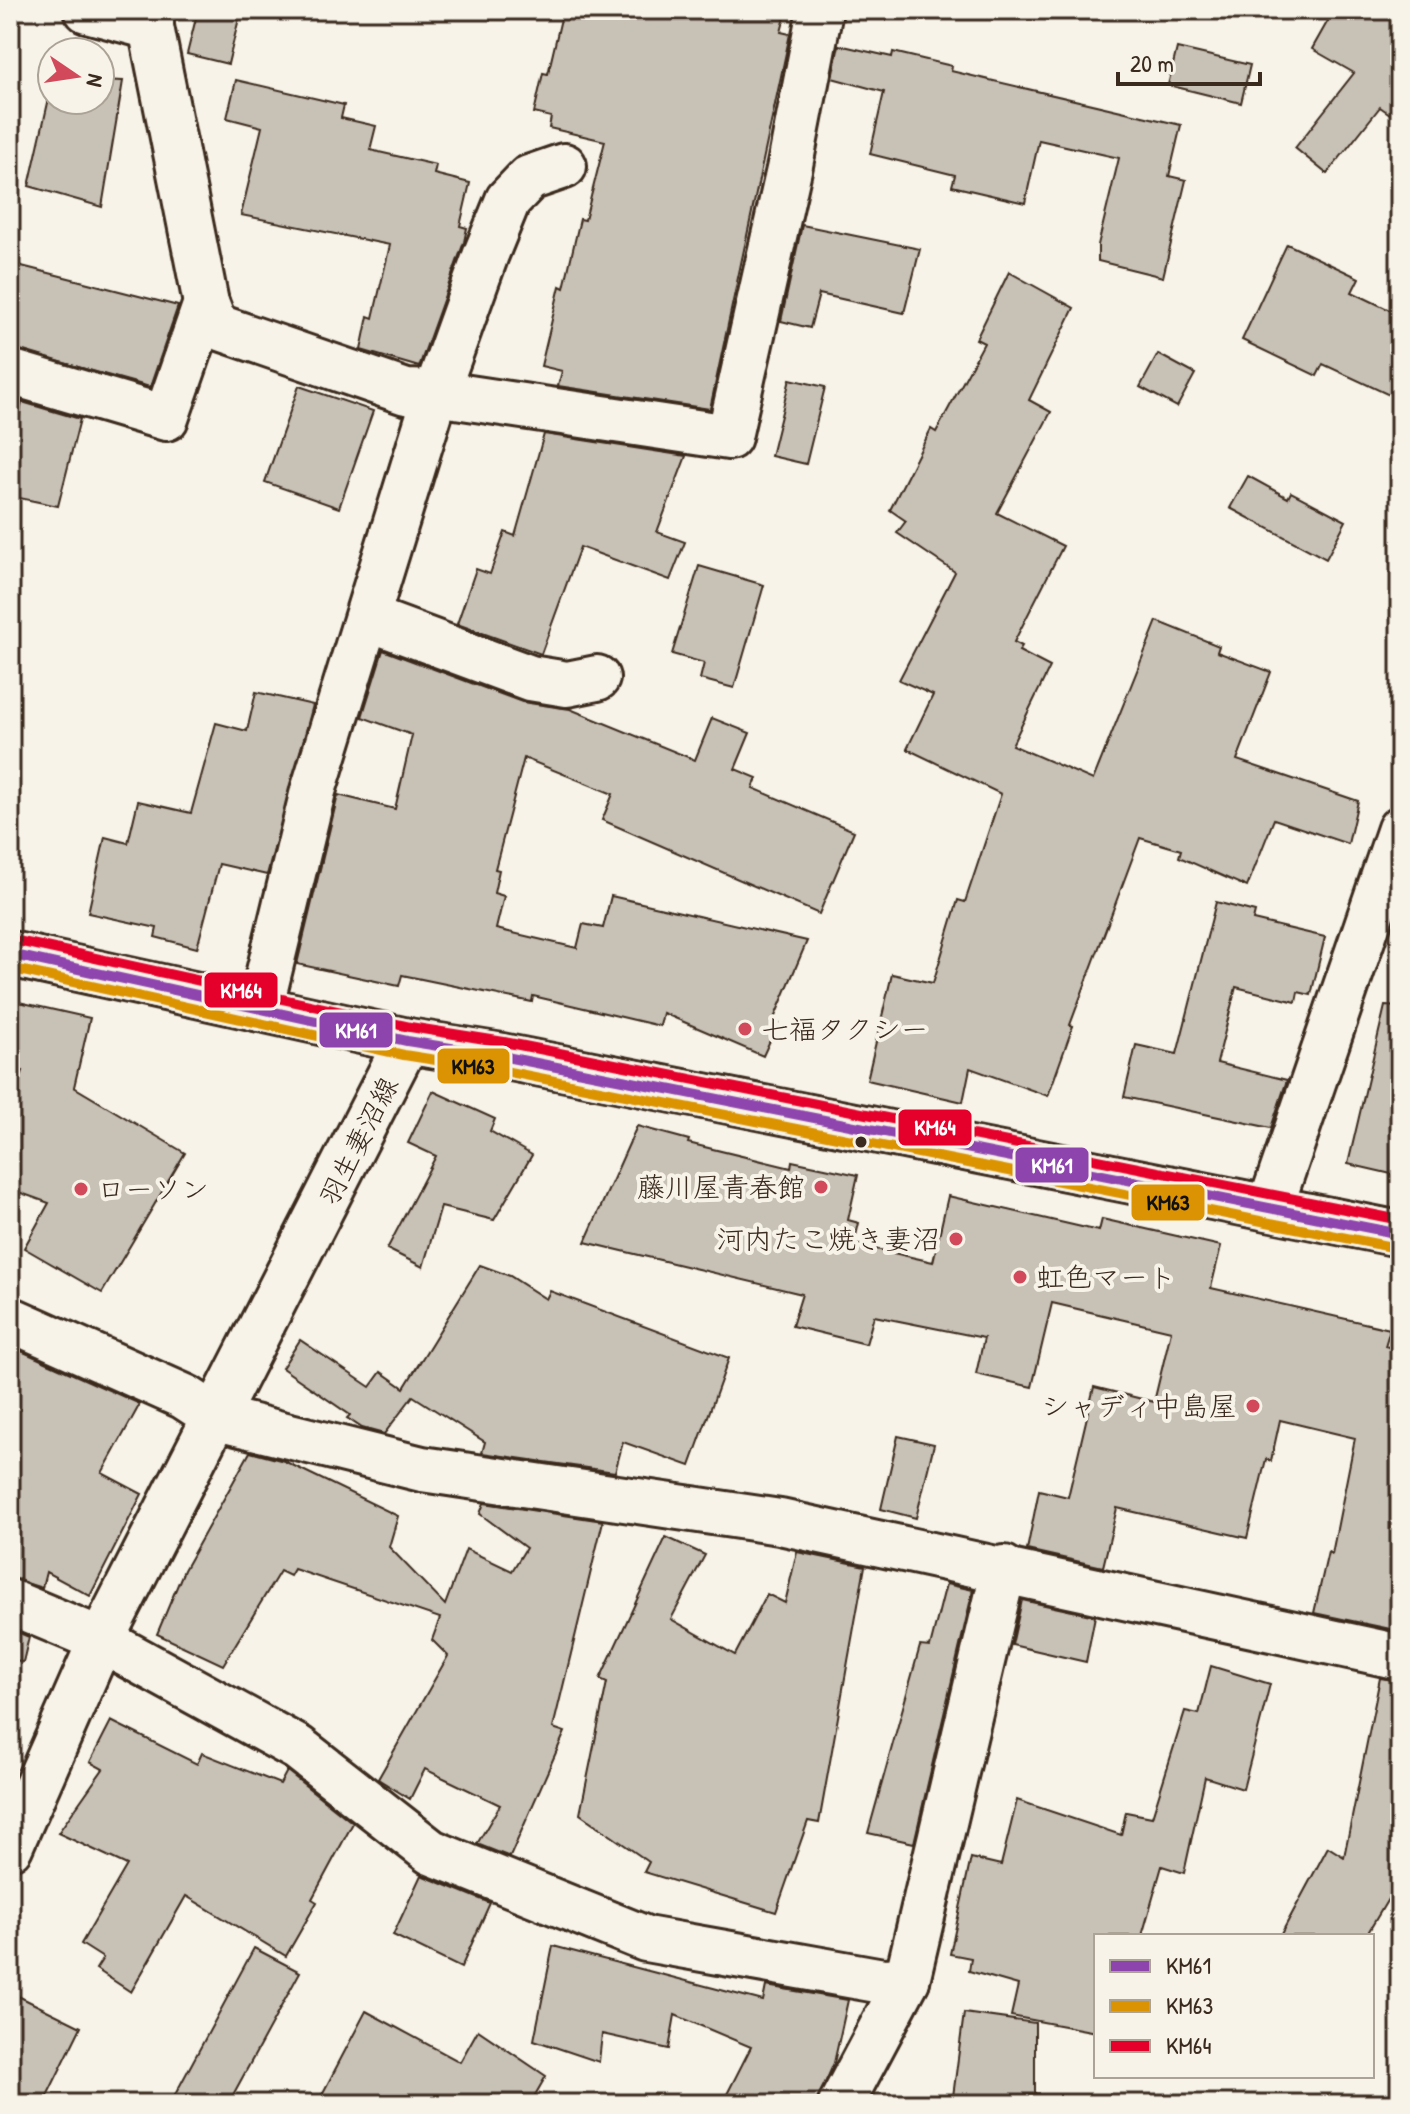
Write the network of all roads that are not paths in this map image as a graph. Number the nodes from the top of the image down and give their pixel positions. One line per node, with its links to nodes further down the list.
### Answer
1 (87, 10): 3 (street)
2 (820, 10): 7 (street)
3 (151, 18): 5 (street)
4 (564, 166): 7 (street)
5 (206, 303): 6 (street); 7 (street)
6 (10, 372)
7 (436, 393): 8 (street)
8 (368, 618): 9 (street); 12 (street)
9 (597, 678)
10 (1400, 829): 14 (street)
11 (10, 954): 12 (street)
12 (260, 1009): 13 (street)
13 (407, 1041): 14 (street, 羽生妻沼線); 17 (street, 羽生妻沼線)
14 (1270, 1208): 15 (street, 羽生妻沼線)
15 (1400, 1234)
16 (10, 1319): 17 (street)
17 (217, 1418): 18 (street); 20 (street, 羽生妻沼線)
18 (1004, 1568): 21 (street); 23 (street)
19 (10, 1602): 20 (street)
20 (101, 1640): 22 (street, 羽生妻沼線); 23 (street)
21 (1400, 1657)
22 (10, 1847)
23 (907, 1980): 24 (street)
24 (841, 2104)

